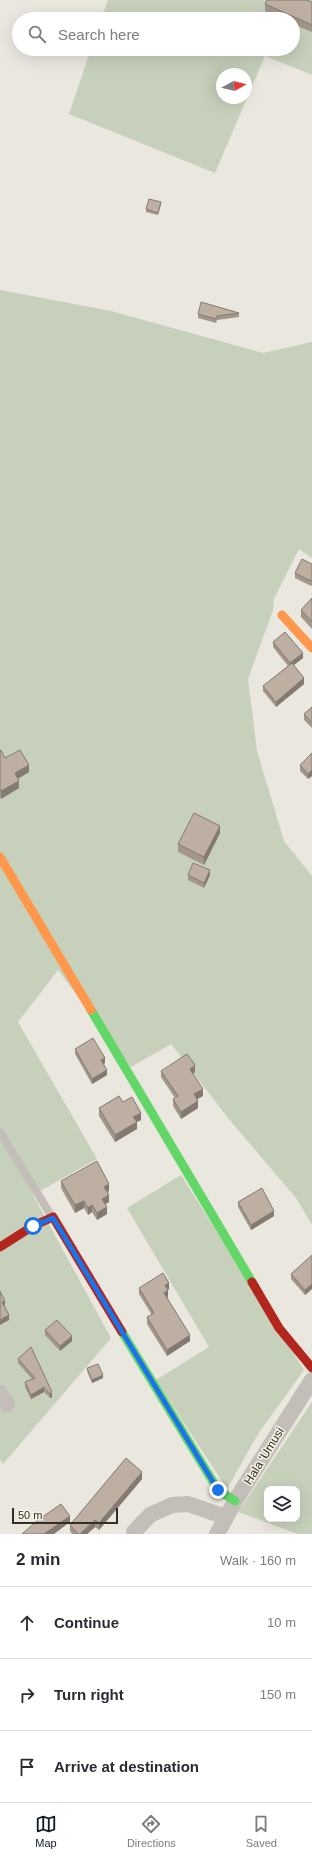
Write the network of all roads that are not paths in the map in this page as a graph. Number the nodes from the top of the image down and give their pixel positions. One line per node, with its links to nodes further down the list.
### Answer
1 (282, 615): 2 (street)
2 (312, 648)
3 (0, 857): 7 (street)
4 (0, 1132): 5 (lane)
5 (53, 1218): 6 (street); 9 (street)
6 (0, 1247)
7 (312, 1368)
8 (312, 1380): 9 (street, Hala 'Umusi)
9 (235, 1501): 10 (street, Hala 'Umusi)
10 (226, 1517): 11 (street); 12 (street, Hala 'Umusi)
11 (134, 1532)
12 (217, 1534)

